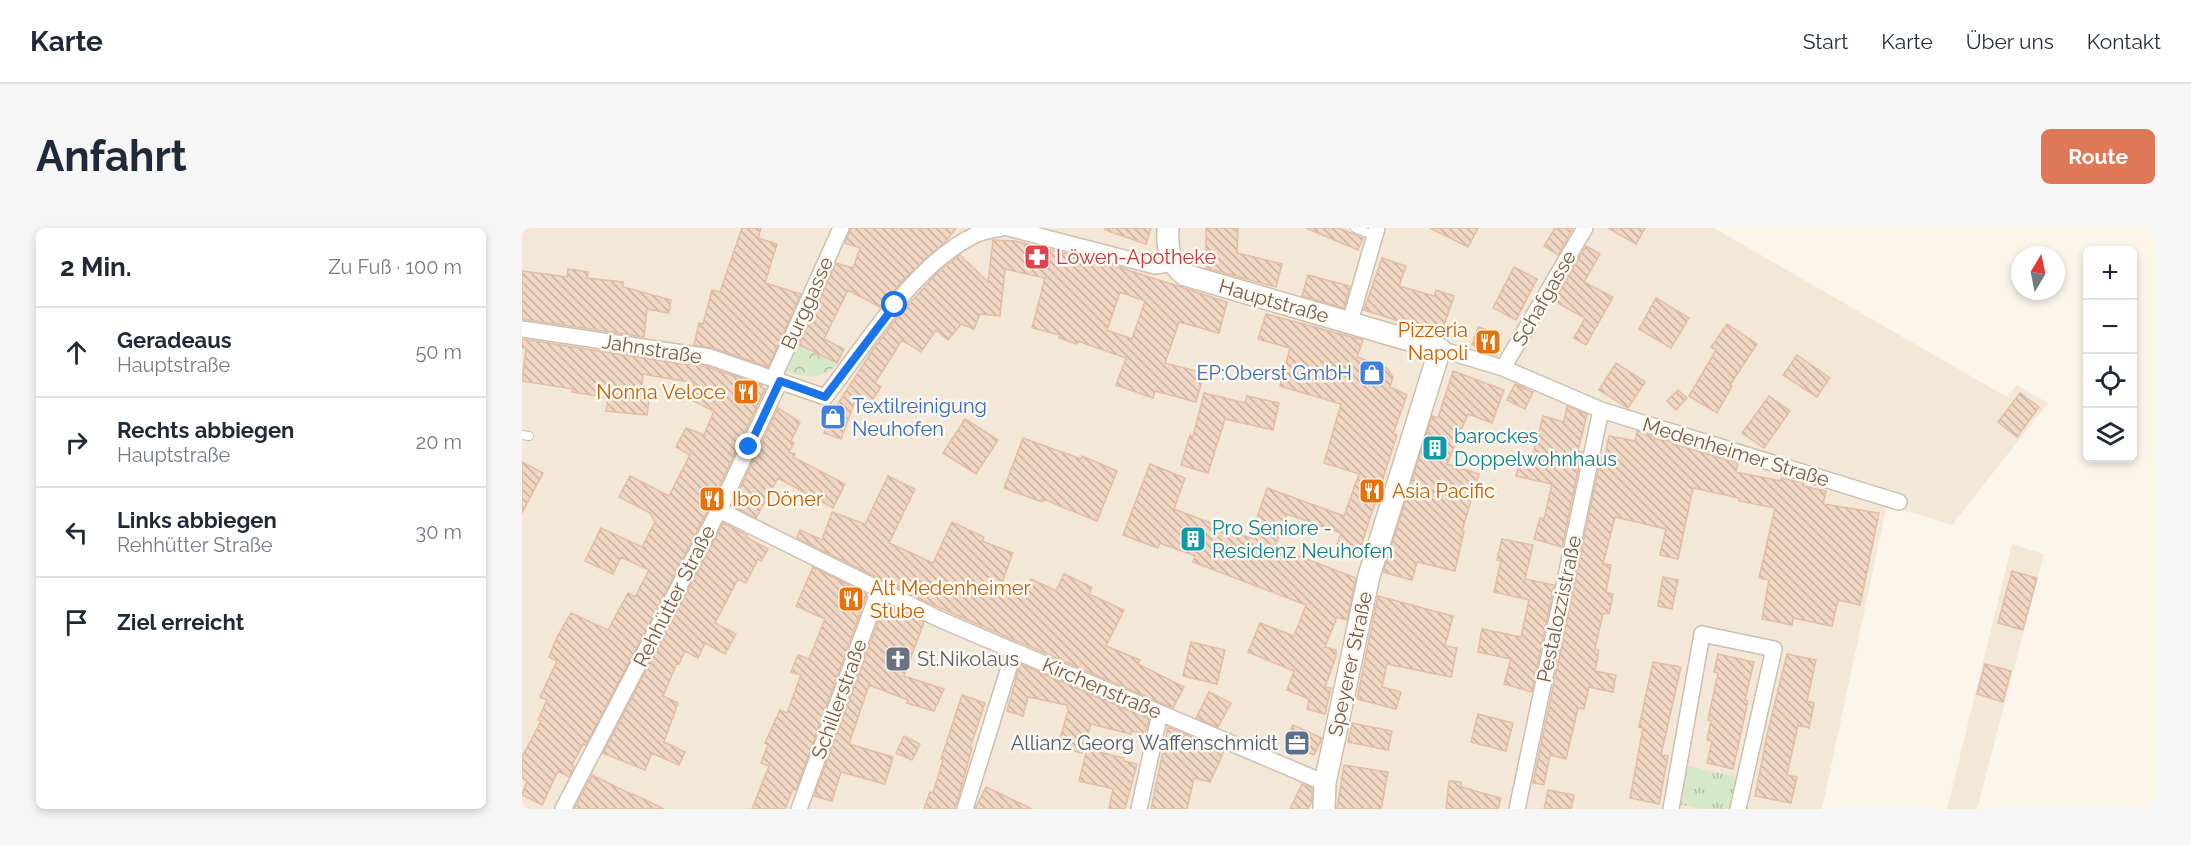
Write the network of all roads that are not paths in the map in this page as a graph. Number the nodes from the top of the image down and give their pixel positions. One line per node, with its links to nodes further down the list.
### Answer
1 (841, 228): 13 (street, Burggasse)
2 (1002, 228): 13 (street)
3 (1008, 228): 8 (street)
4 (1168, 228): 8 (main road)
5 (1355, 228): 7 (lane)
6 (1585, 228): 12 (street, Schafgasse)
7 (1376, 232): 9 (street)
8 (1174, 263): 9 (main road, Hauptstraße)
9 (1350, 322): 11 (main road, Hauptstraße)
10 (522, 329): 13 (street, Jahnstraße)
11 (1440, 349): 12 (street, Medenheimer Straße); 20 (main road, Speyerer Straße)
12 (1503, 368): 14 (street, Medenheimer Straße)
13 (776, 380): 16 (street, Rehhütter Straße)
14 (1601, 410): 15 (street, Medenheimer Straße); 26 (street, Pestalozzistraße)
15 (1899, 502)
16 (719, 510): 17 (street, Kirchenstraße); 21 (street, Rehhütter Straße)
17 (879, 590): 18 (street, Kirchenstraße); 22 (street, Schillerstraße)
18 (1014, 651): 19 (street, Kirchenstraße); 23 (street)
19 (1160, 713): 20 (street, Kirchenstraße); 24 (street)
20 (1326, 783): 25 (main road, Speyerer Straße)
21 (563, 809)
22 (799, 809)
23 (965, 809)
24 (1139, 809)
25 (1324, 809)
26 (1518, 809)
27 (1671, 809): 28 (street)
28 (1738, 809)

